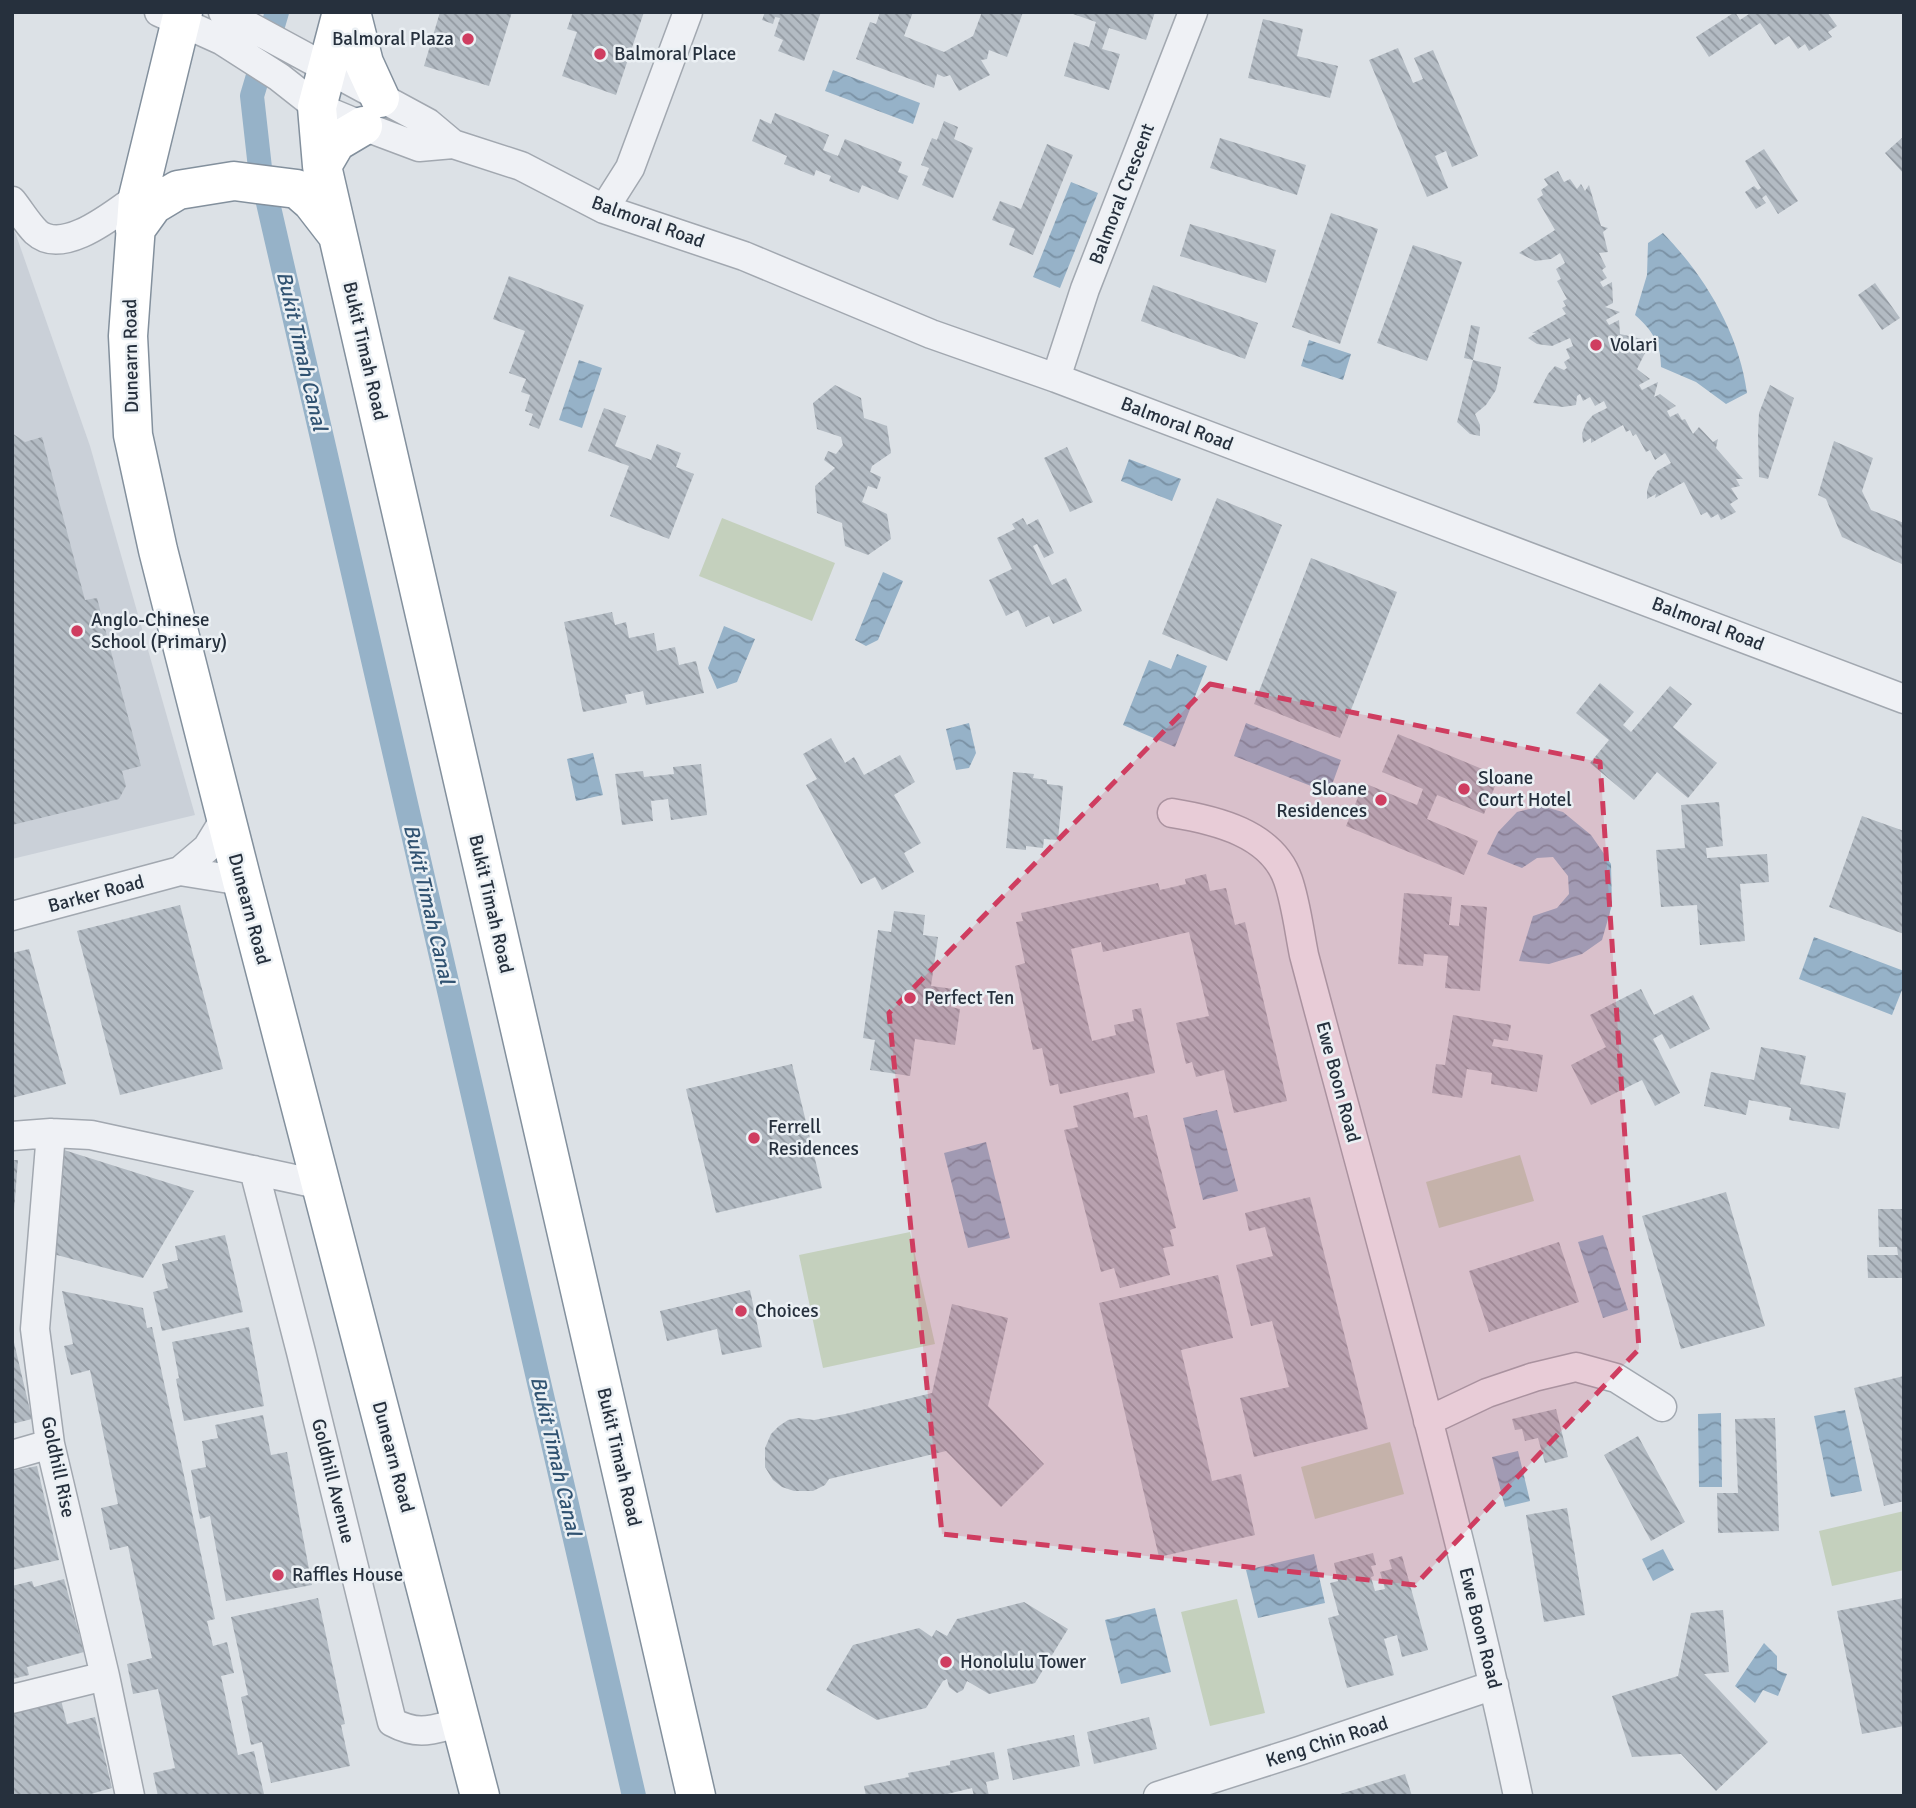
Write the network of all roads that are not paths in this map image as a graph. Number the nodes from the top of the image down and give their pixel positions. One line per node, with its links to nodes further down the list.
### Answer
1 (342, 12): 7 (highway, Bukit Timah Road)
2 (351, 12): 9 (highway)
3 (688, 12): 12 (street)
4 (1193, 12): 14 (street, Balmoral Crescent)
5 (174, 15): 6 (street, Balmoral Road); 13 (highway, Dunearn Road)
6 (225, 23): 7 (street, Balmoral Road); 8 (street, Balmoral Road)
7 (327, 67): 8 (highway, Bukit Timah Road); 9 (street, Balmoral Road)
8 (317, 107): 9 (street, Balmoral Road); 10 (highway, Bukit Timah Road)
9 (371, 112): 10 (highway); 12 (street, Balmoral Road)
10 (310, 178): 13 (highway); 35 (highway, Bukit Timah Road)
11 (12, 201): 13 (street)
12 (604, 209): 14 (street, Balmoral Road)
13 (136, 213): 17 (highway, Dunearn Road)
14 (1056, 378): 15 (street, Balmoral Road)
15 (1904, 699)
16 (1172, 813): 26 (street, Ewe Boon Road)
17 (226, 817): 18 (street, Barker Road); 19 (highway, Dunearn Road)
18 (180, 871): 19 (street, Barker Road); 20 (street, Barker Road)
19 (242, 881): 24 (highway, Dunearn Road)
20 (12, 916)
21 (51, 1133): 22 (street); 23 (street); 27 (street, Goldhill Rise)
22 (12, 1136)
23 (254, 1170): 24 (street); 32 (street, Goldhill Avenue)
24 (322, 1185): 32 (highway, Dunearn Road)
25 (1662, 1407): 26 (street)
26 (1428, 1421): 30 (street, Ewe Boon Road)
27 (50, 1444): 28 (street); 29 (street, Goldhill Rise)
28 (12, 1455)
29 (105, 1676): 31 (street); 33 (street, Goldhill Rise)
30 (1494, 1685): 36 (street, Keng Chin Road); 37 (street, Ewe Boon Road)
31 (12, 1699)
32 (462, 1722): 34 (highway, Dunearn Road)
33 (130, 1796)
34 (480, 1796)
35 (696, 1796)
36 (1158, 1796)
37 (1518, 1796)

